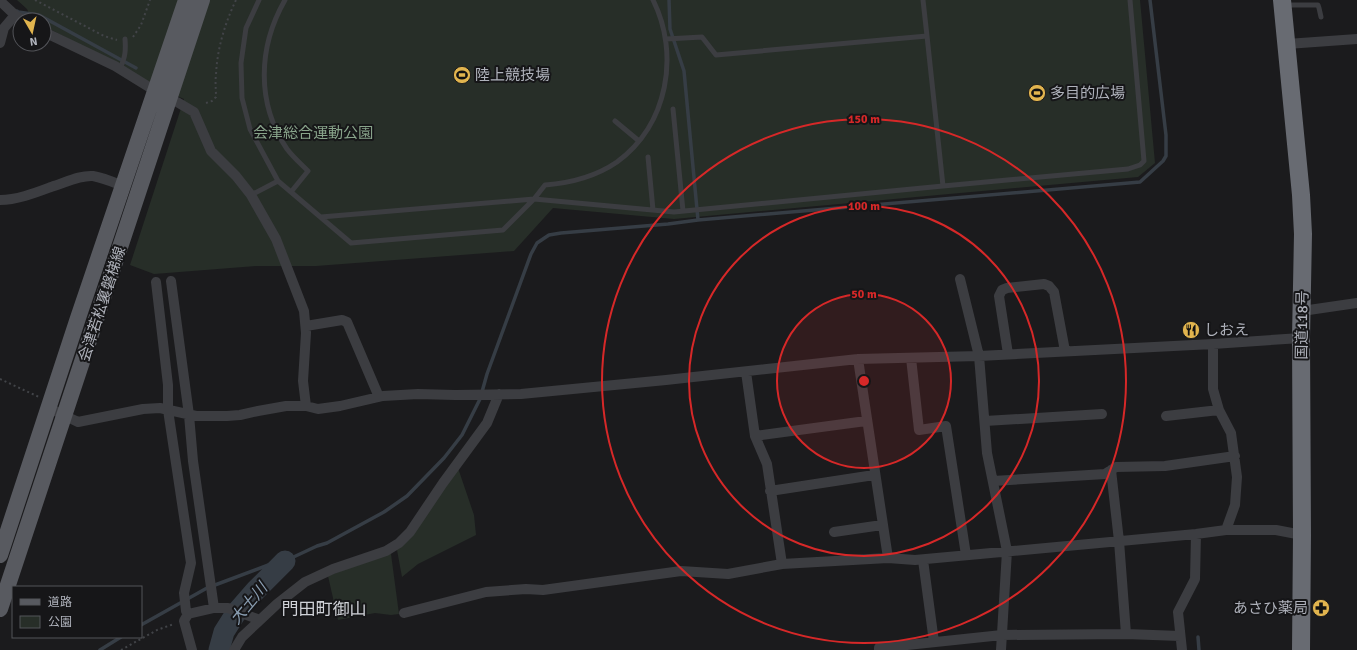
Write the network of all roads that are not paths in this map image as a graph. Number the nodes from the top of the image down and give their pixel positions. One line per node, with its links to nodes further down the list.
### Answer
1 (186, 0): 21 (main road, 会津若松裏磐梯線)
2 (202, 0): 22 (main road, 会津若松裏磐梯線)
3 (259, 0): 27 (lane)
4 (285, 0): 30 (lane)
5 (653, 0): 16 (lane)
6 (923, 0): 14 (lane)
7 (1130, 0): 29 (lane)
8 (0, 1): 10 (street)
9 (1282, 2): 11 (lane); 19 (highway, 国道118号)
10 (13, 12)
11 (1321, 18)
12 (12, 22): 18 (street)
13 (52, 36): 20 (street)
14 (927, 36): 16 (lane); 29 (lane)
15 (125, 39): 20 (lane)
16 (666, 39): 25 (lane)
17 (1357, 39): 19 (street)
18 (0, 43)
19 (1287, 44): 41 (highway, 国道118号)
20 (120, 69): 21 (street)
21 (156, 91): 22 (street); 28 (main road, 会津若松裏磐梯線)
22 (170, 100): 31 (street); 59 (main road, 会津若松裏磐梯線)
23 (673, 109): 35 (lane)
24 (614, 121): 25 (lane)
25 (639, 141): 32 (lane)
26 (648, 157): 34 (lane)
27 (278, 181): 30 (lane); 31 (lane)
28 (123, 186): 33 (street); 53 (main road, 会津若松裏磐梯線)
29 (943, 186): 35 (lane)
30 (291, 192): 36 (lane)
31 (251, 195): 42 (street)
32 (534, 199): 34 (lane); 36 (lane); 36 (lane)
33 (0, 200)
34 (653, 210): 35 (lane)
35 (683, 211)
36 (321, 217)
37 (960, 278): 47 (street)
38 (171, 281): 58 (street)
39 (156, 282): 55 (street)
40 (1357, 303): 41 (street)
41 (1302, 311): 43 (highway, 国道118号)
42 (306, 326): 52 (street); 54 (street)
43 (1301, 338): 44 (street); 73 (highway, 国道118号)
44 (1213, 344): 45 (street); 56 (street)
45 (1065, 352): 46 (street); 46 (street)
46 (1008, 354): 47 (street)
47 (979, 356): 48 (street); 62 (street)
48 (911, 358): 49 (street); 77 (street)
49 (858, 359): 50 (street); 61 (street)
50 (746, 372): 51 (street); 63 (street)
51 (499, 394): 52 (street); 85 (street)
52 (379, 397): 54 (street)
53 (50, 405): 59 (street); 76 (main road, 会津若松裏磐梯線)
54 (306, 406): 58 (street)
55 (168, 410): 58 (street); 59 (street); 84 (street)
56 (1219, 410): 60 (street); 64 (street)
57 (1102, 414): 62 (street)
58 (189, 415): 81 (street)
59 (65, 416): 82 (main road, 会津若松裏磐梯線)
60 (1166, 416)
61 (866, 420): 63 (street); 66 (street)
62 (985, 421): 67 (street)
63 (756, 436): 68 (street)
64 (1235, 456): 65 (street); 70 (street)
65 (1111, 470): 67 (street); 74 (street)
66 (874, 475): 68 (street); 69 (street)
67 (993, 481): 75 (street)
68 (770, 491): 80 (street)
69 (882, 525): 71 (street); 78 (street)
70 (1226, 530): 72 (street); 73 (street)
71 (834, 532)
72 (1196, 534): 74 (street); 88 (street)
73 (1302, 535): 95 (highway, 国道118号)
74 (1119, 541): 75 (street); 87 (street)
75 (1007, 551): 77 (street); 86 (street)
76 (0, 555)
77 (966, 555): 79 (street)
78 (888, 558): 79 (street); 80 (street)
79 (923, 560): 89 (street)
80 (782, 564): 83 (street)
81 (214, 608): 84 (street); 85 (street)
82 (0, 609)
83 (404, 614)
84 (186, 617): 90 (street)
85 (260, 620): 91 (street)
86 (1002, 634): 87 (street); 89 (street); 93 (street)
87 (1126, 634): 88 (street)
88 (1180, 636): 94 (street)
89 (934, 642): 92 (street)
90 (192, 650)
91 (234, 650)
92 (879, 650)
93 (1002, 650)
94 (1182, 650)
95 (1301, 650)

